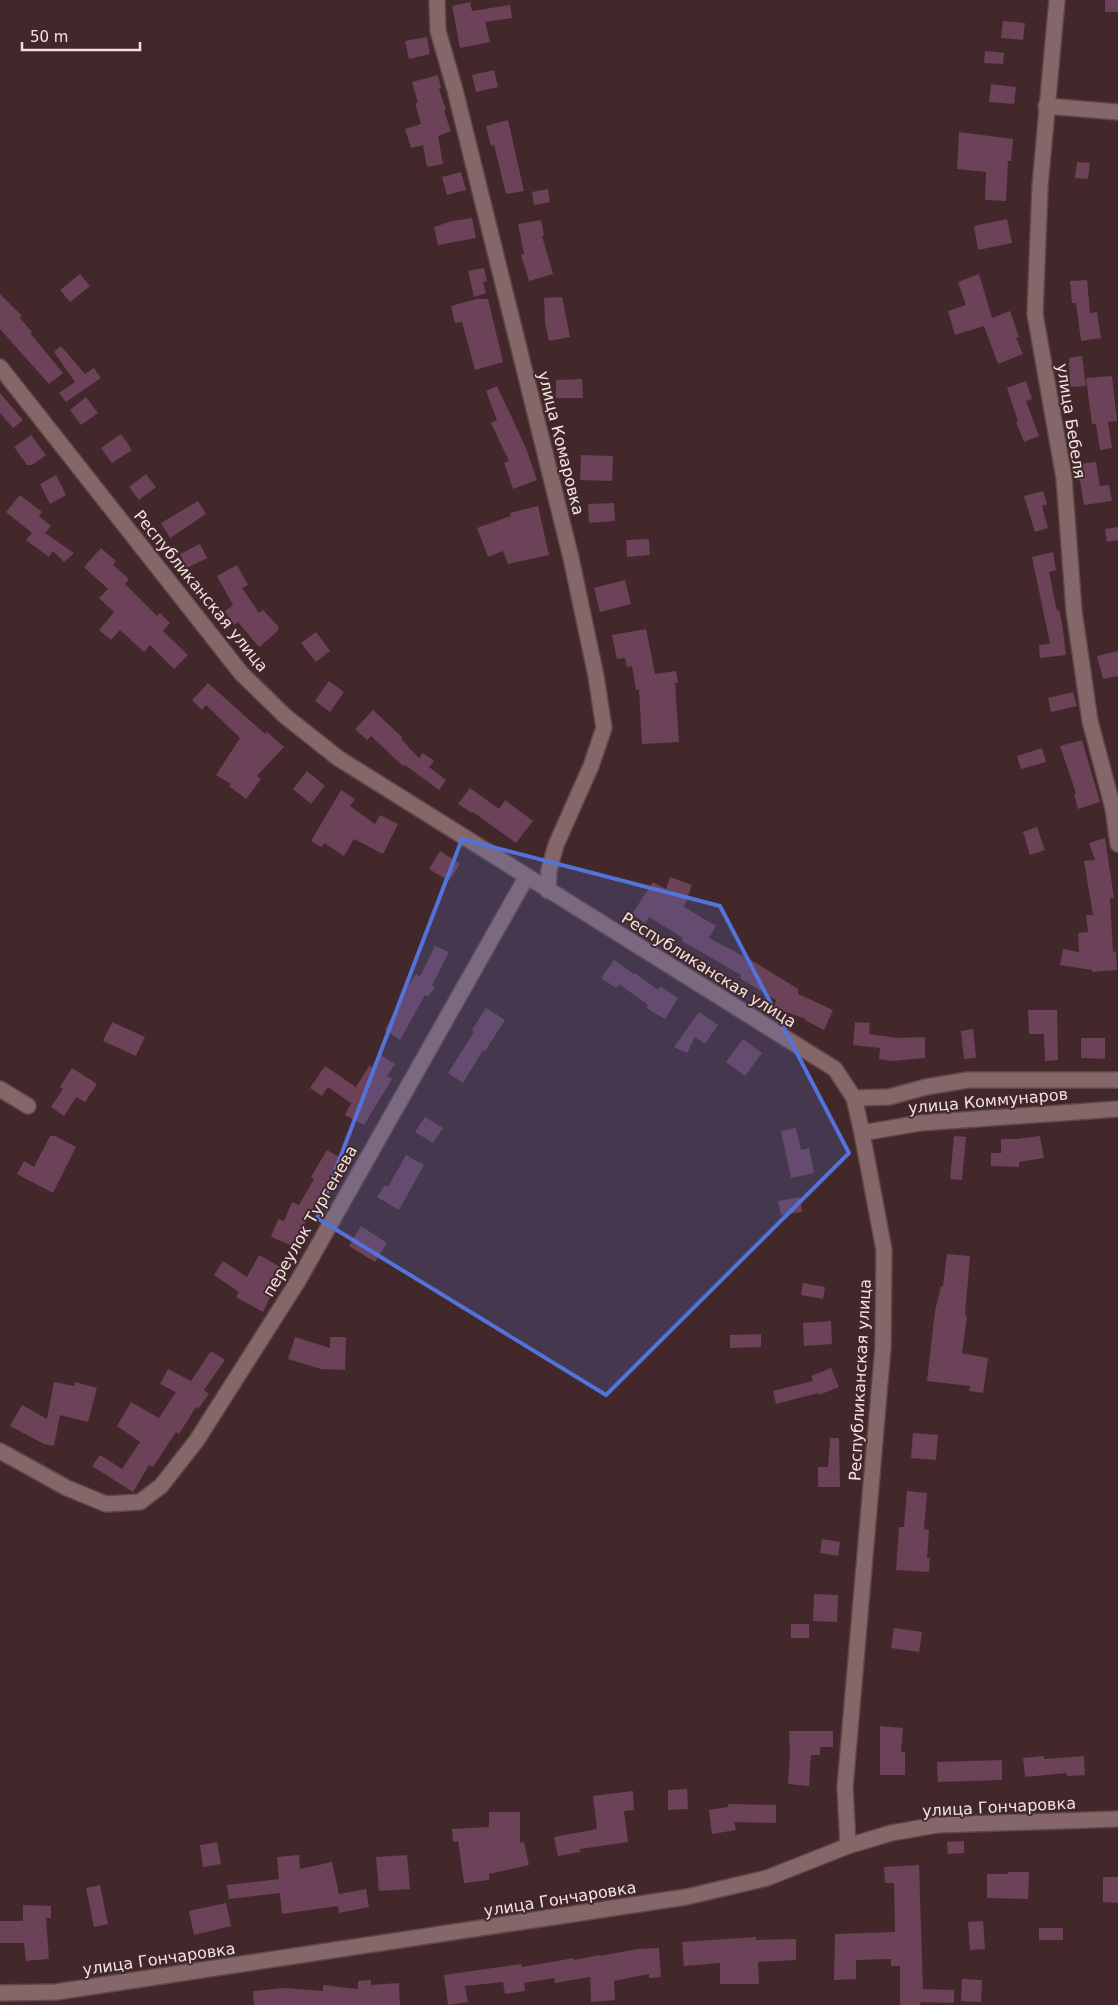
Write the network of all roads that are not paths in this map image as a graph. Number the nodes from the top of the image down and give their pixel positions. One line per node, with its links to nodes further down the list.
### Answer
1 (437, 0): 8 (street, улица Комаровка)
2 (1058, 0): 3 (street, улица Бебеля)
3 (1046, 106): 4 (street); 6 (street, улица Бебеля)
4 (1118, 112)
5 (0, 367): 7 (street, Республиканская улица)
6 (1118, 844)
7 (527, 876): 8 (street, Республиканская улица); 15 (street, переулок Тургенева)
8 (548, 891): 11 (street, Республиканская улица)
9 (1118, 1080): 11 (street, улица Коммунаров)
10 (0, 1089): 12 (street)
11 (854, 1098): 14 (street, Республиканская улица)
12 (28, 1106)
13 (1118, 1109): 14 (street, улица Коммунаров)
14 (862, 1134): 17 (street, Республиканская улица)
15 (0, 1451)
16 (1118, 1819): 17 (street, улица Гончаровка)
17 (848, 1846): 18 (street, улица Гончаровка)
18 (0, 1993)

